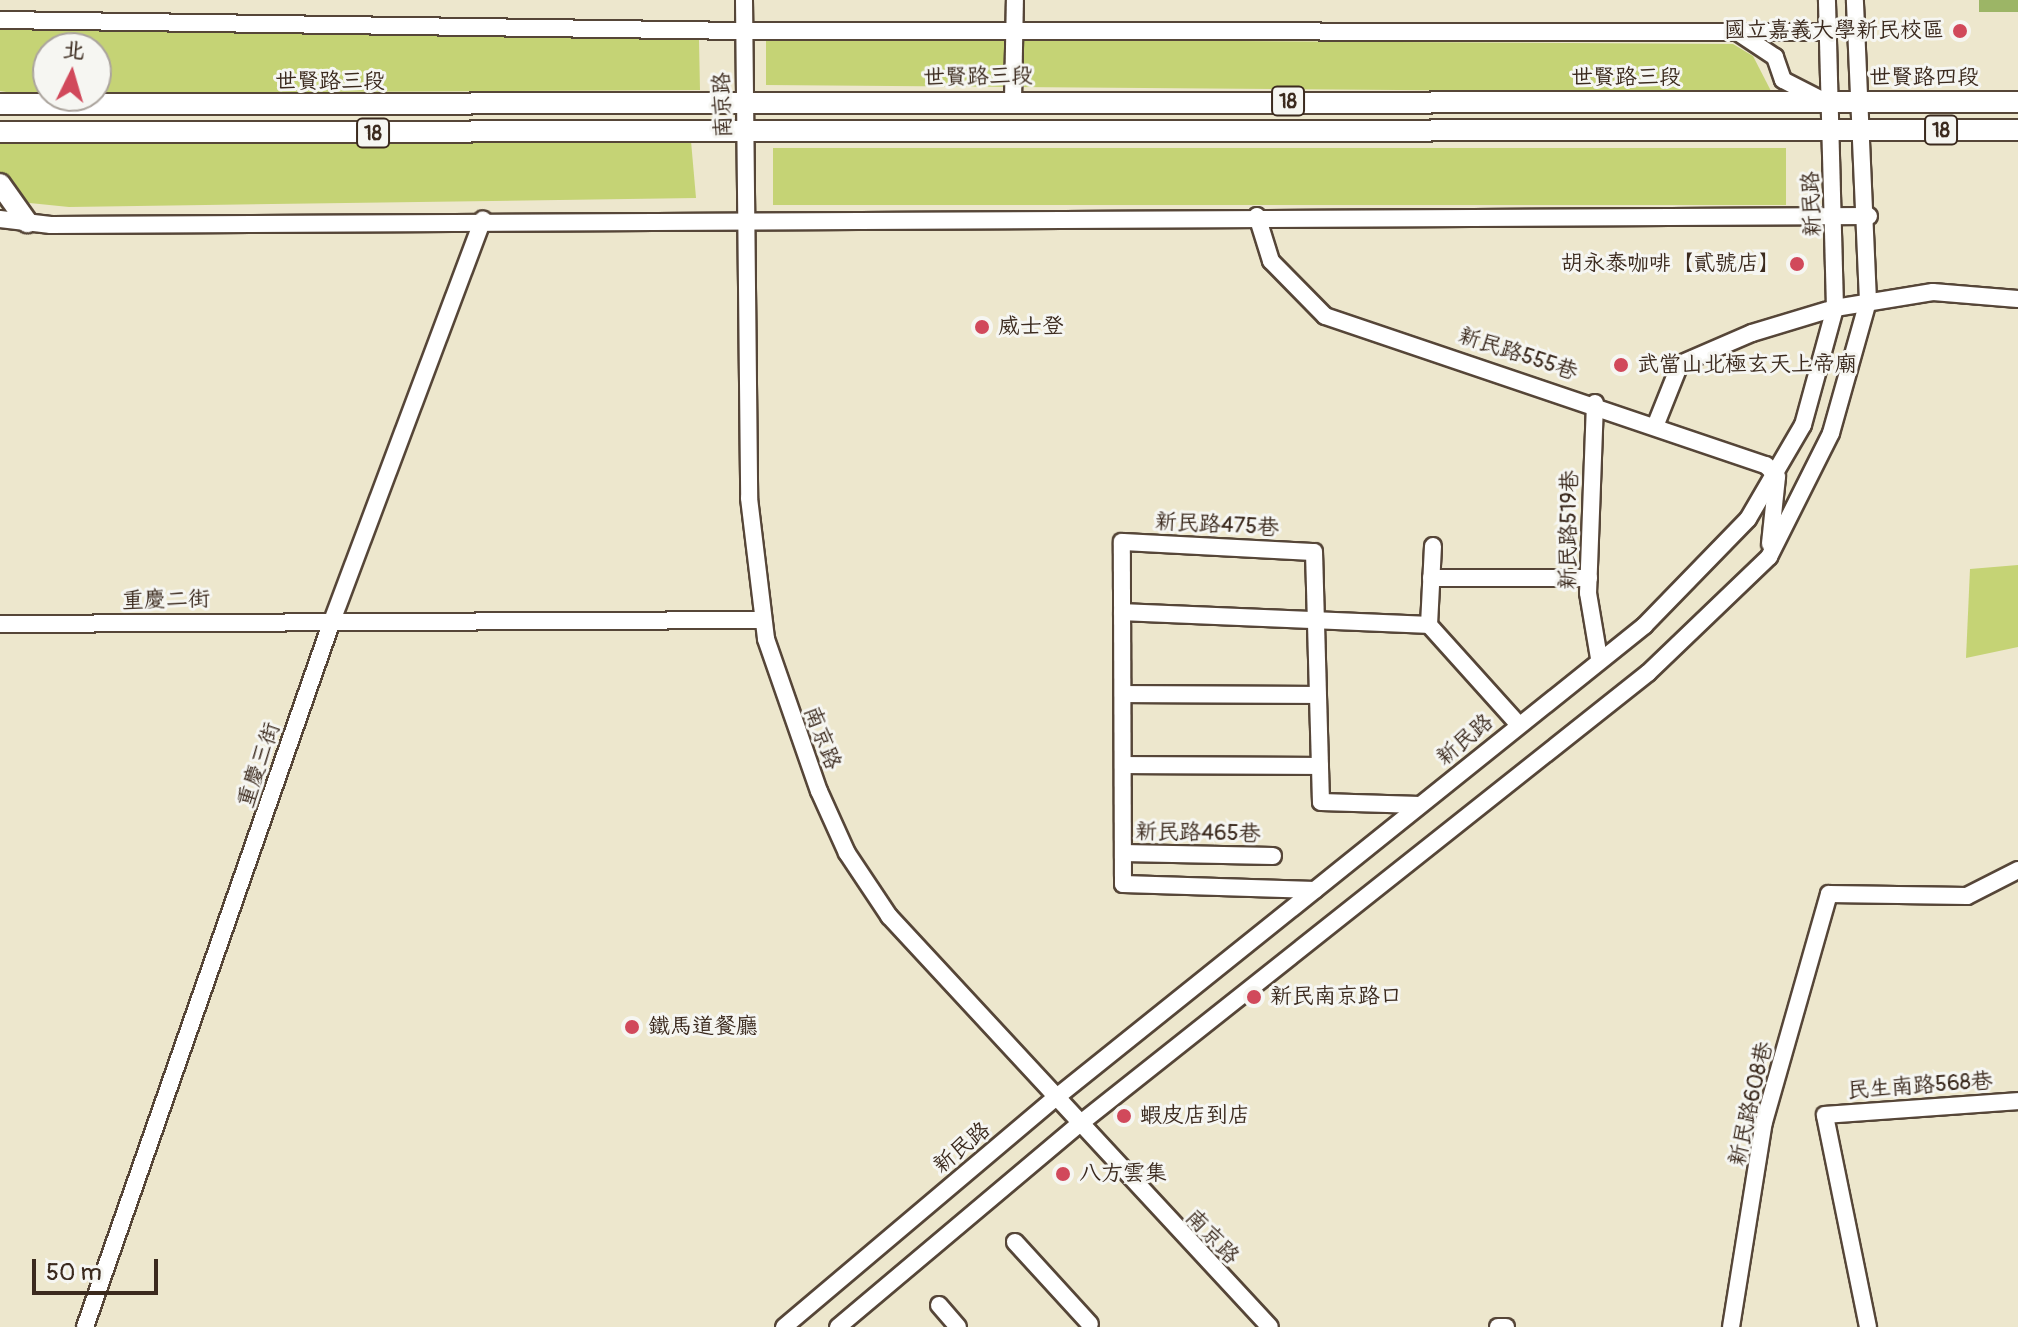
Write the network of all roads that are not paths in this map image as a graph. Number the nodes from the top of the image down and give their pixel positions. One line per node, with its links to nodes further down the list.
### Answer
1 (744, 0): 7 (street, 南京路)
2 (1015, 0): 6 (street)
3 (1827, 0): 9 (street, 新民路)
4 (1855, 0): 13 (street)
5 (0, 20): 7 (street, 世賢路三段)
6 (1015, 30): 7 (street, 世賢路三段); 8 (street, 世賢路三段); 10 (street)
7 (744, 31): 15 (street, 南京路)
8 (1736, 31): 9 (street, 世賢路三段); 12 (street)
9 (1828, 32): 12 (street, 新民路)
10 (1013, 100): 12 (main road, 世賢路三段 / 18); 15 (main road, 世賢路三段 / 18)
11 (2018, 102): 13 (main road, 世賢路四段 / 18)
12 (1831, 103): 13 (main road, 世賢路四段 / 18); 16 (street, 新民路)
13 (1864, 103): 17 (street)
14 (0, 104): 15 (main road, 世賢路三段 / 18)
15 (745, 104): 20 (street, 南京路)
16 (1831, 130): 17 (main road, 18); 20 (main road, 18); 25 (street, 新民路)
17 (1864, 130): 18 (main road, 18); 24 (street)
18 (2018, 130)
19 (0, 132): 20 (main road, 18)
20 (746, 132): 22 (street, 南京路)
21 (0, 184): 28 (main road)
22 (747, 216): 23 (street); 27 (street); 41 (street, 南京路)
23 (1257, 216): 25 (street); 32 (street, 新民路555巷)
24 (1869, 216): 25 (street); 30 (street)
25 (1835, 218): 31 (street, 新民路)
26 (0, 219): 28 (street)
27 (483, 219): 28 (street); 42 (street, 重慶三街)
28 (27, 222)
29 (2018, 299): 30 (street)
30 (1868, 301): 31 (street); 36 (street)
31 (1835, 308): 33 (street); 34 (street, 新民路)
32 (1595, 403): 33 (street, 新民路555巷); 38 (street, 新民路519巷)
33 (1656, 424): 34 (street, 新民路555巷)
34 (1777, 477): 36 (street); 45 (street, 新民路)
35 (1433, 546): 37 (street)
36 (1769, 557): 58 (street)
37 (1431, 578): 38 (street); 44 (street)
38 (1589, 578): 45 (street, 新民路519巷)
39 (1122, 612): 40 (street); 40 (street, 新民路475巷); 46 (street, 新民路475巷)
40 (1314, 618): 44 (street); 47 (street, 新民路475巷)
41 (763, 620): 42 (street, 重慶二街); 56 (street, 南京路)
42 (332, 621): 43 (street, 重慶二街); 62 (street, 重慶三街)
43 (0, 624)
44 (1429, 625): 48 (street)
45 (1599, 658): 48 (street, 新民路)
46 (1123, 694): 47 (street); 49 (street, 新民路475巷)
47 (1317, 695): 50 (street, 新民路475巷)
48 (1518, 724): 51 (street, 新民路)
49 (1123, 765): 50 (street); 52 (street, 新民路475巷)
50 (1320, 766): 51 (street, 新民路475巷)
51 (1420, 805): 55 (street, 新民路)
52 (1123, 853): 53 (street, 新民路465巷); 55 (street, 新民路475巷)
53 (1273, 856)
54 (2018, 870): 69 (street, 新民路608巷)
55 (1315, 890): 56 (street, 新民路)
56 (1053, 1100): 58 (street, 南京路); 63 (street, 新民路)
57 (2018, 1101): 70 (street, 民生南路568巷)
58 (1077, 1126): 64 (street); 66 (street, 南京路)
59 (1015, 1242): 61 (street)
60 (939, 1305): 65 (street)
61 (1090, 1324)
62 (85, 1327)
63 (784, 1327)
64 (838, 1327)
65 (958, 1327)
66 (1270, 1327)
67 (1498, 1327): 68 (street)
68 (1506, 1327)
69 (1731, 1327)
70 (1868, 1327)

